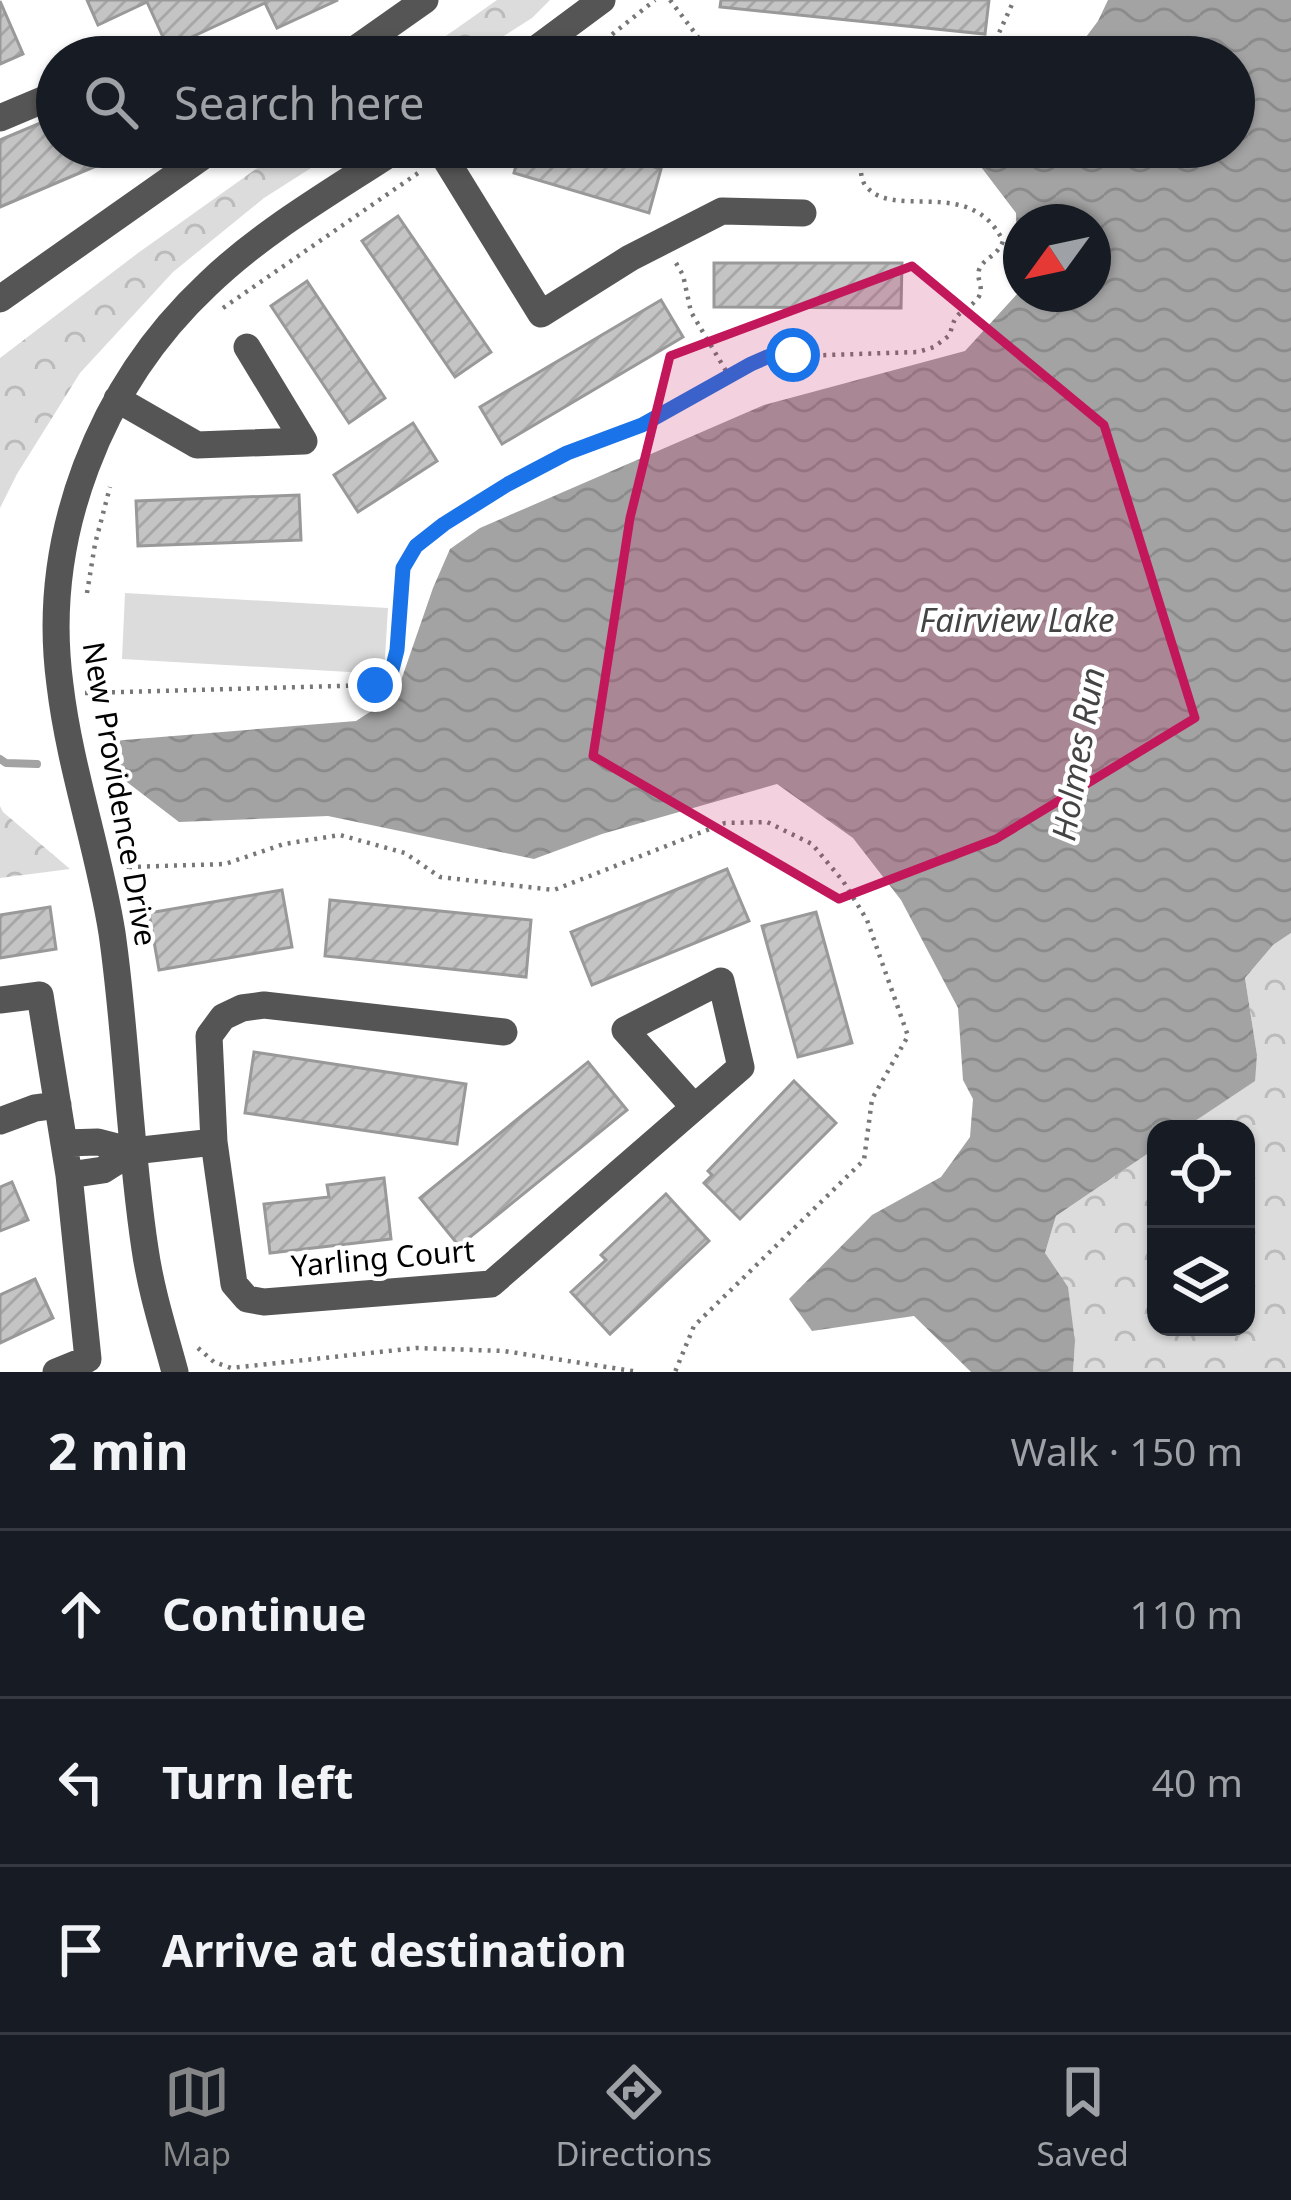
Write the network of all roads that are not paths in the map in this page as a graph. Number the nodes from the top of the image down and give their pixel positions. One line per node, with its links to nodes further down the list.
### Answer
1 (425, 0): 3 (street)
2 (602, 0): 4 (street)
3 (374, 36)
4 (553, 36)
5 (36, 103): 6 (street)
6 (0, 118)
7 (183, 168): 11 (street)
8 (369, 168): 13 (street, New Providence Drive)
9 (451, 168): 10 (street)
10 (802, 213)
11 (0, 299)
12 (247, 347): 13 (street)
13 (117, 399): 21 (street, New Providence Drive)
14 (0, 1000): 16 (street)
15 (504, 1032): 19 (street, Yarling Court)
16 (58, 1105): 18 (street); 20 (street)
17 (694, 1107): 17 (street, Yarling Court); 19 (street, Yarling Court)
18 (0, 1121)
19 (214, 1142): 21 (street)
20 (64, 1143): 21 (street); 22 (street)
21 (133, 1151): 22 (street); 24 (street, New Providence Drive)
22 (69, 1175): 23 (street)
23 (56, 1372)
24 (175, 1372)

